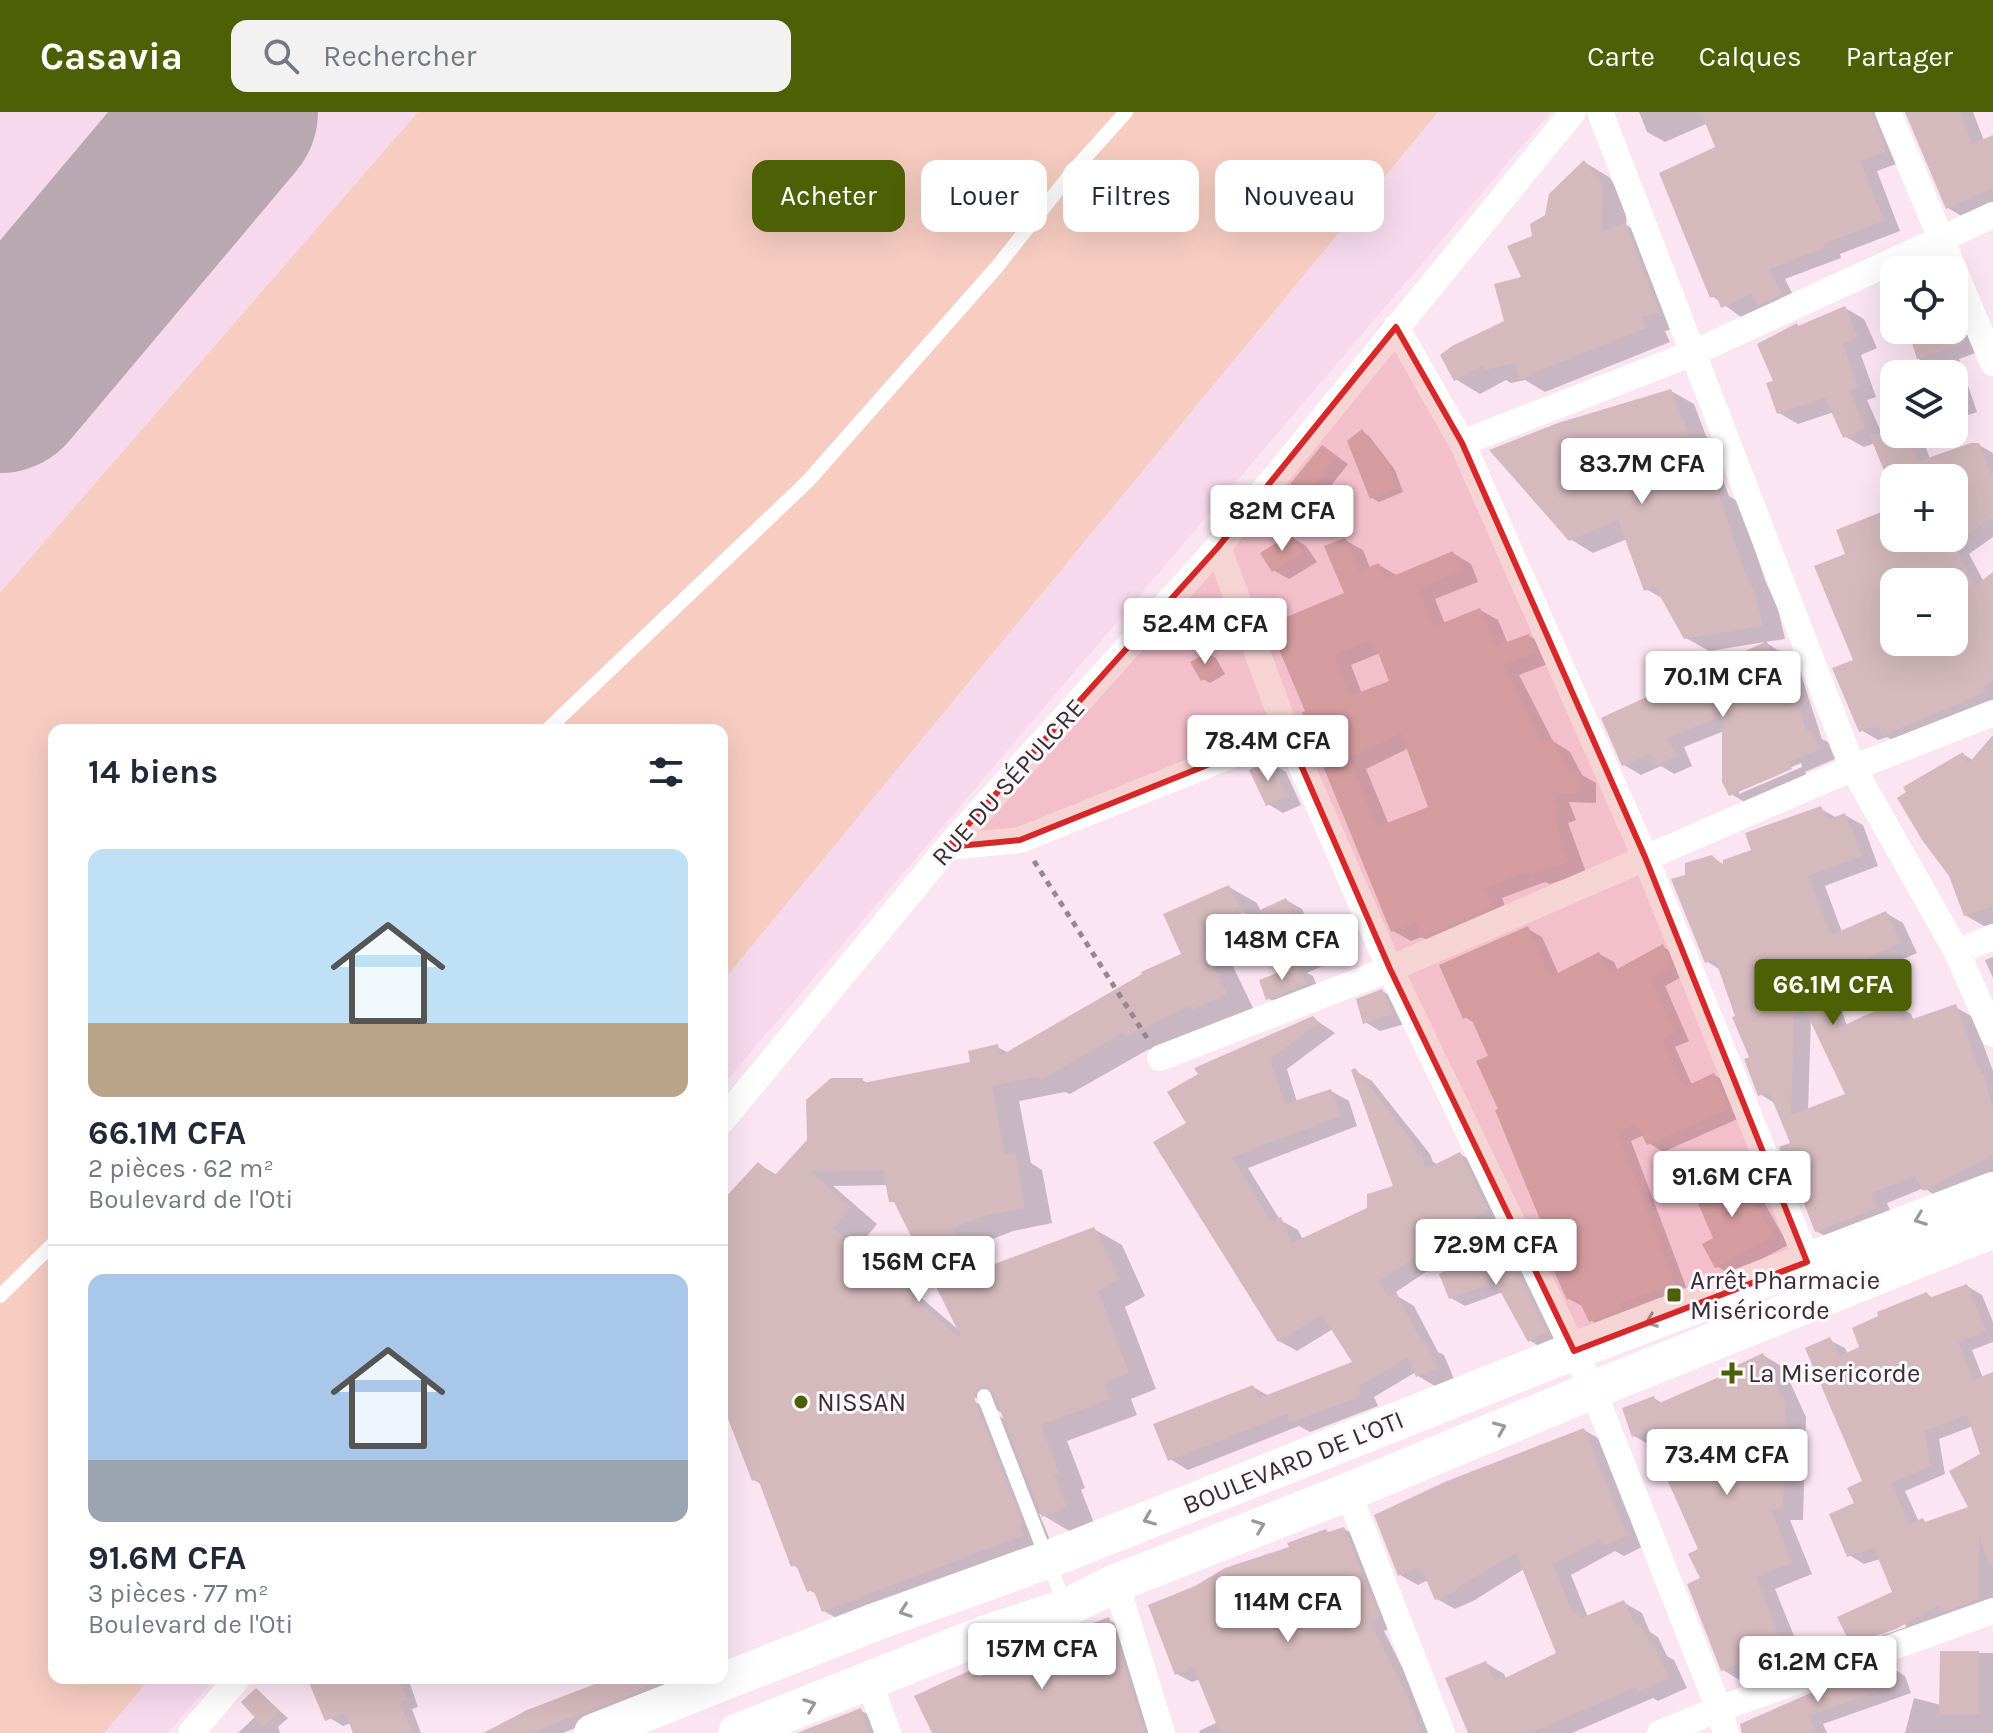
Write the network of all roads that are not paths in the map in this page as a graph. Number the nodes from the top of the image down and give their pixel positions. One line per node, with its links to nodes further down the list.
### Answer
1 (1126, 112): 13 (lane)
2 (1573, 112): 7 (street, RUE DU SÉPULCRE)
3 (1600, 112): 8 (street)
4 (1888, 112): 6 (street)
5 (1993, 215): 6 (street)
6 (1943, 239): 8 (street); 9 (street)
7 (1396, 327): 10 (street); 11 (street, RUE DU SÉPULCRE)
8 (1693, 353): 10 (street); 15 (street)
9 (1993, 363)
10 (1462, 443): 17 (street)
11 (1218, 547): 14 (street); 16 (street, RUE DU SÉPULCRE)
12 (1993, 713): 15 (street)
13 (553, 724)
14 (1287, 733): 16 (street); 20 (street)
15 (1853, 768): 17 (street); 19 (street)
16 (948, 847): 23 (street, RUE DU SÉPULCRE)
17 (1645, 857): 20 (street); 27 (street)
18 (1993, 937): 19 (street)
19 (1957, 952): 21 (street)
20 (1390, 969): 22 (street); 30 (street)
21 (1993, 1034)
22 (1160, 1058)
23 (728, 1114)
24 (1993, 1191): 27 (main road, BOULEVARD DE L'OTI, one-way to 27)
25 (1993, 1230): 29 (main road, BOULEVARD DE L'OTI)
26 (48, 1249): 28 (lane)
27 (1807, 1262): 29 (street); 30 (main road, BOULEVARD DE L'OTI, one-way to 30)
28 (0, 1296)
29 (1821, 1297): 31 (main road, BOULEVARD DE L'OTI)
30 (1574, 1351): 31 (street); 34 (main road, BOULEVARD DE L'OTI, one-way to 34)
31 (1593, 1390): 33 (main road, BOULEVARD DE L'OTI, one-way to 31); 42 (street)
32 (984, 1396): 34 (lane)
33 (1348, 1492): 35 (main road, BOULEVARD DE L'OTI, one-way to 33); 48 (street)
34 (1047, 1560): 36 (lane); 38 (main road, BOULEVARD DE L'OTI, one-way to 38)
35 (1116, 1583): 36 (main road, BOULEVARD DE L'OTI); 47 (street)
36 (1066, 1608): 39 (main road, BOULEVARD DE L'OTI)
37 (1993, 1611): 42 (street)
38 (728, 1680)
39 (869, 1682): 45 (main road, BOULEVARD DE L'OTI, one-way to 39); 46 (street)
40 (233, 1684): 43 (street)
41 (717, 1684): 44 (main road, BOULEVARD DE L'OTI, one-way to 44)
42 (1722, 1721): 49 (street)
43 (191, 1733)
44 (593, 1733)
45 (737, 1733)
46 (888, 1733)
47 (1162, 1733)
48 (1442, 1733)
49 (1660, 1733)

